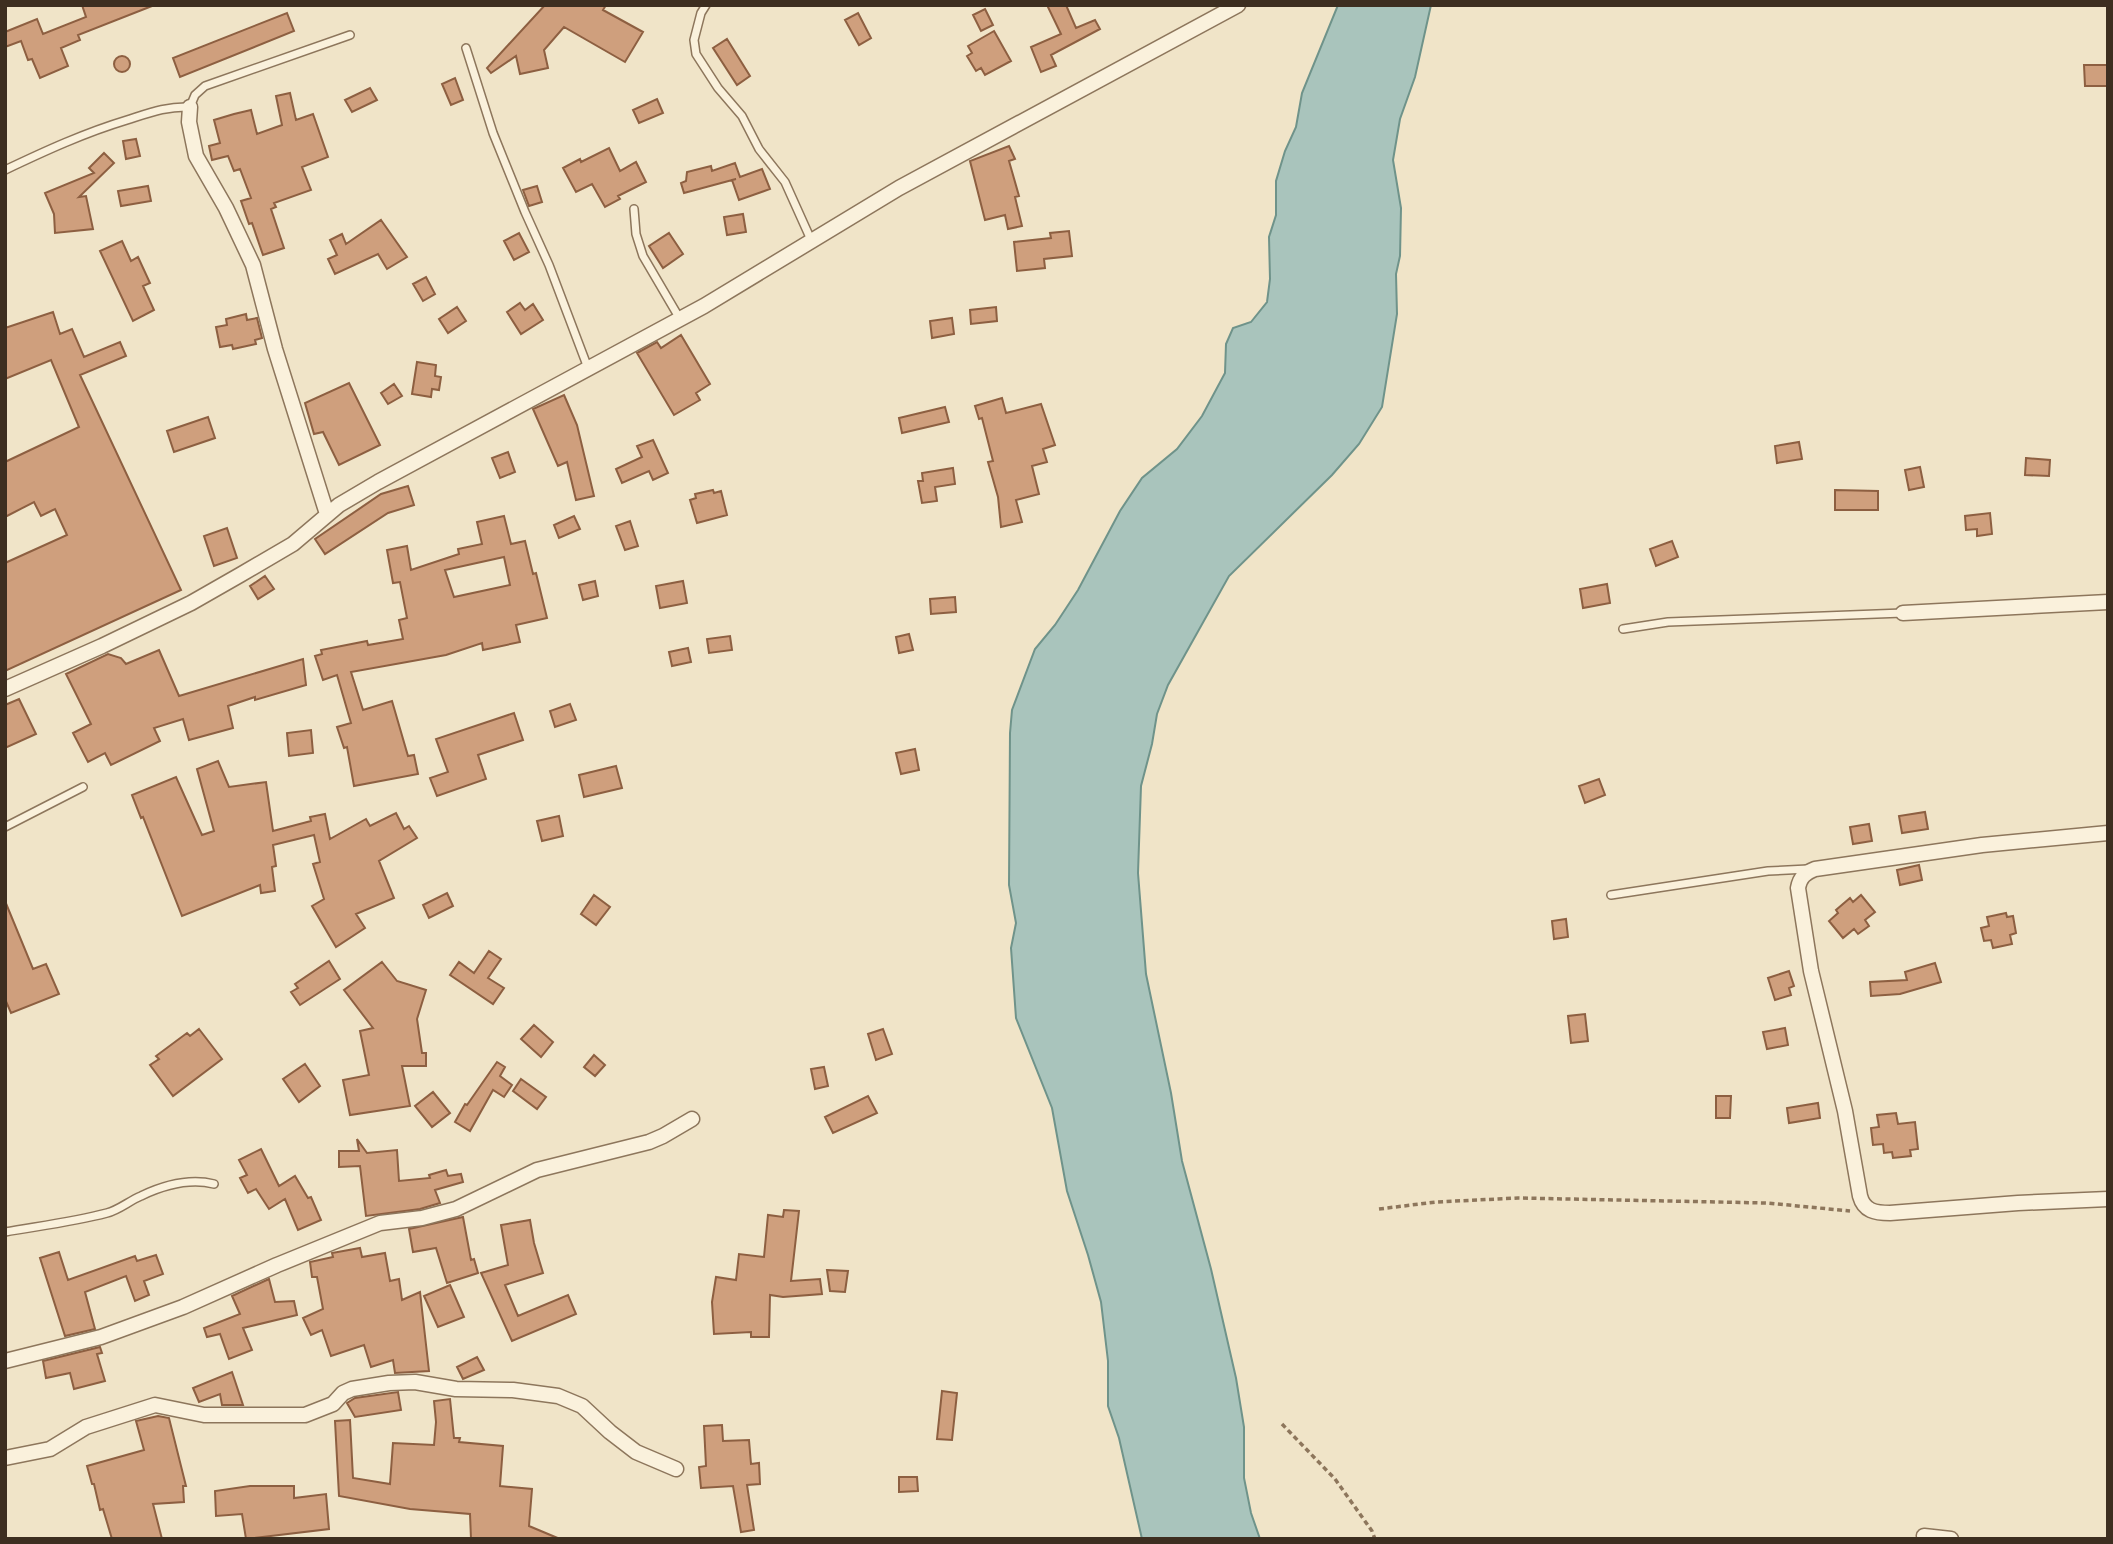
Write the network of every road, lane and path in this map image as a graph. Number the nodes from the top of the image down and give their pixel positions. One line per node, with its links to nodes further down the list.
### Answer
1 (706, 5): 8 (lane)
2 (1238, 5): 8 (street)
3 (350, 35): 5 (lane)
4 (466, 48): 10 (lane)
5 (190, 107): 6 (lane); 11 (street)
6 (5, 170)
7 (634, 209): 9 (lane)
8 (812, 242): 9 (street)
9 (680, 319): 10 (street)
10 (588, 368): 11 (street)
11 (327, 514): 15 (street)
12 (2108, 602): 13 (street)
13 (1903, 613): 14 (lane)
14 (1623, 629)
15 (5, 689)
16 (83, 786): 17 (lane)
17 (5, 827)
18 (2108, 833): 19 (street)
19 (1815, 869): 20 (lane); 25 (street)
20 (1611, 895)
21 (692, 1119): 27 (street)
22 (214, 1184): 26 (lane)
23 (2108, 1199): 25 (street)
24 (1379, 1209): 25 (path)
25 (1873, 1212)
26 (5, 1232)
27 (5, 1361)
28 (1282, 1424): 32 (path)
29 (5, 1458): 30 (street)
30 (676, 1469)
31 (1924, 1536): 33 (street)
32 (1375, 1539)
33 (1951, 1539)

